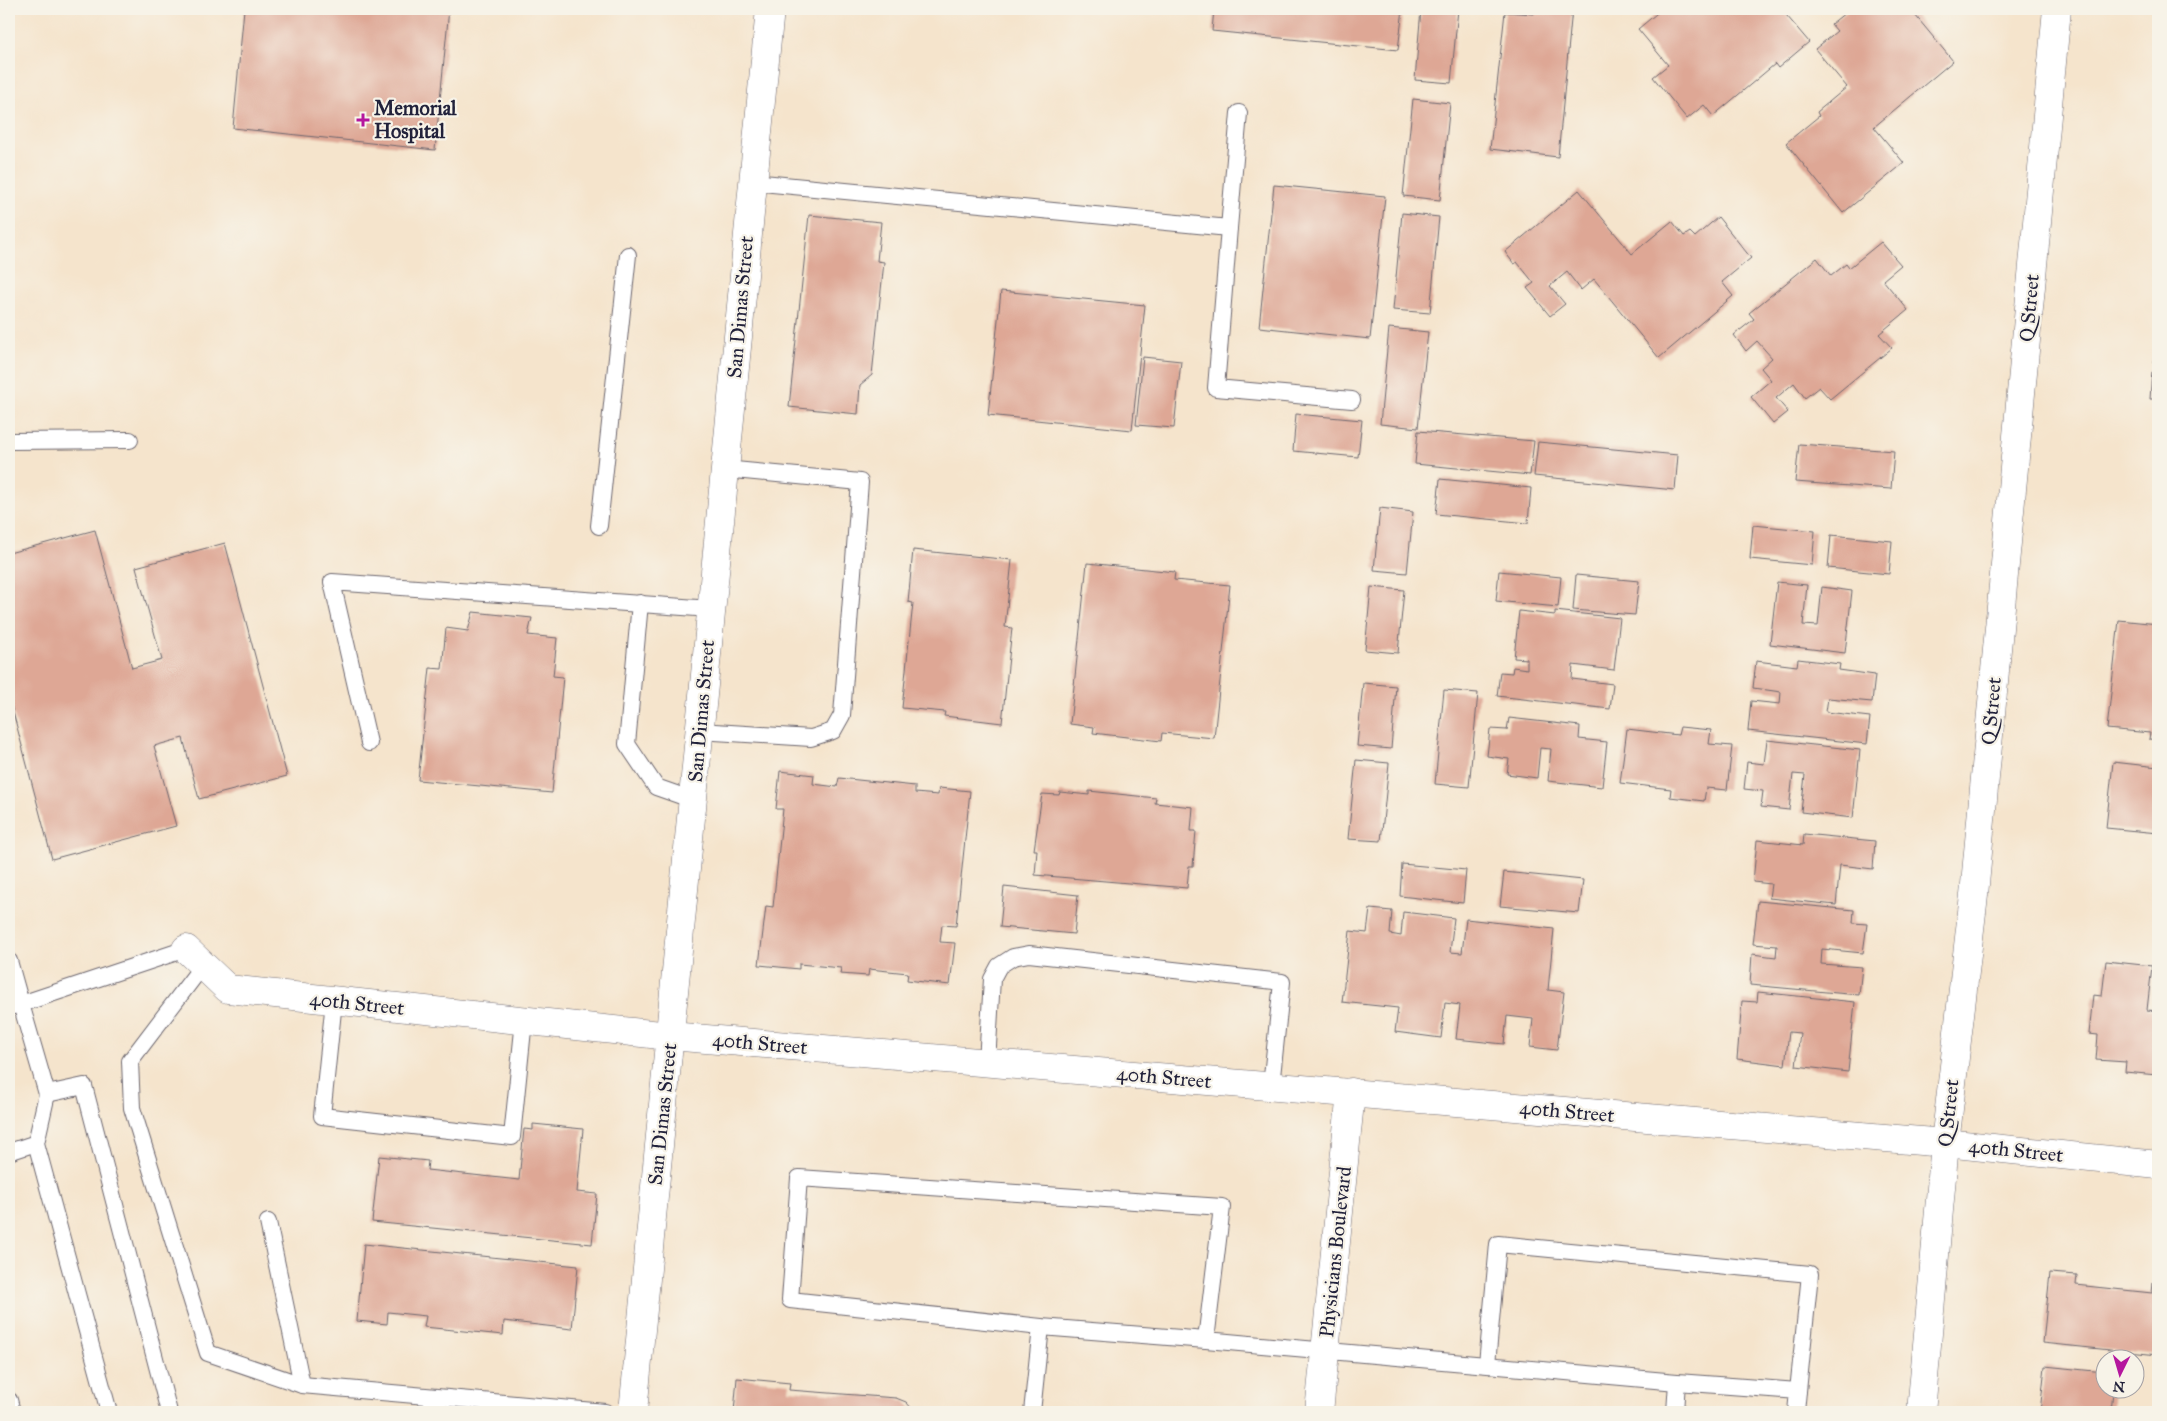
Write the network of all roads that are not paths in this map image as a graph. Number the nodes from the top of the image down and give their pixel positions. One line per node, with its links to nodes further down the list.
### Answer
1 (770, 9): 4 (street, San Dimas Street)
2 (2057, 9): 28 (street, Q Street)
3 (1239, 113): 5 (lane)
4 (752, 182): 5 (lane); 10 (street, San Dimas Street)
5 (1229, 228): 7 (lane)
6 (628, 256): 11 (lane)
7 (1352, 400)
8 (130, 440): 9 (lane)
9 (9, 441)
10 (724, 469): 13 (street, San Dimas Street); 14 (lane)
11 (599, 526)
12 (640, 603): 13 (lane); 15 (lane); 16 (lane)
13 (711, 609): 14 (street, San Dimas Street)
14 (699, 731): 16 (street, San Dimas Street)
15 (369, 744)
16 (693, 800): 22 (street, San Dimas Street)
17 (194, 957): 19 (street, 40th Street); 20 (lane); 37 (lane)
18 (9, 961): 20 (lane)
19 (334, 1001): 21 (street, 40th Street); 21 (lane)
20 (15, 1006): 26 (lane)
21 (524, 1020): 22 (street, 40th Street)
22 (670, 1036): 23 (street, 40th Street); 44 (street, San Dimas Street)
23 (987, 1062): 24 (street, 40th Street); 24 (lane)
24 (1271, 1086): 25 (street, 40th Street)
25 (1351, 1092): 28 (street, 40th Street); 34 (street, Physicians Boulevard)
26 (47, 1094): 27 (lane); 42 (lane)
27 (36, 1143): 29 (lane); 41 (lane)
28 (1945, 1143): 30 (street, 40th Street); 49 (street, Q Street)
29 (9, 1152)
30 (2158, 1165)
31 (268, 1222): 37 (lane)
32 (1042, 1327): 33 (lane); 33 (lane); 45 (lane)
33 (1206, 1340): 34 (lane)
34 (1325, 1349): 35 (lane); 46 (street, Physicians Boulevard)
35 (1487, 1364): 36 (lane); 38 (lane)
36 (1677, 1382): 38 (lane); 47 (lane)
37 (302, 1384): 43 (lane)
38 (1798, 1391): 48 (lane)
39 (9, 1400): 40 (lane)
40 (12, 1412)
41 (109, 1412)
42 (169, 1412)
43 (605, 1412)
44 (633, 1412)
45 (1032, 1412)
46 (1319, 1412)
47 (1675, 1412)
48 (1796, 1412)
49 (1920, 1412)

